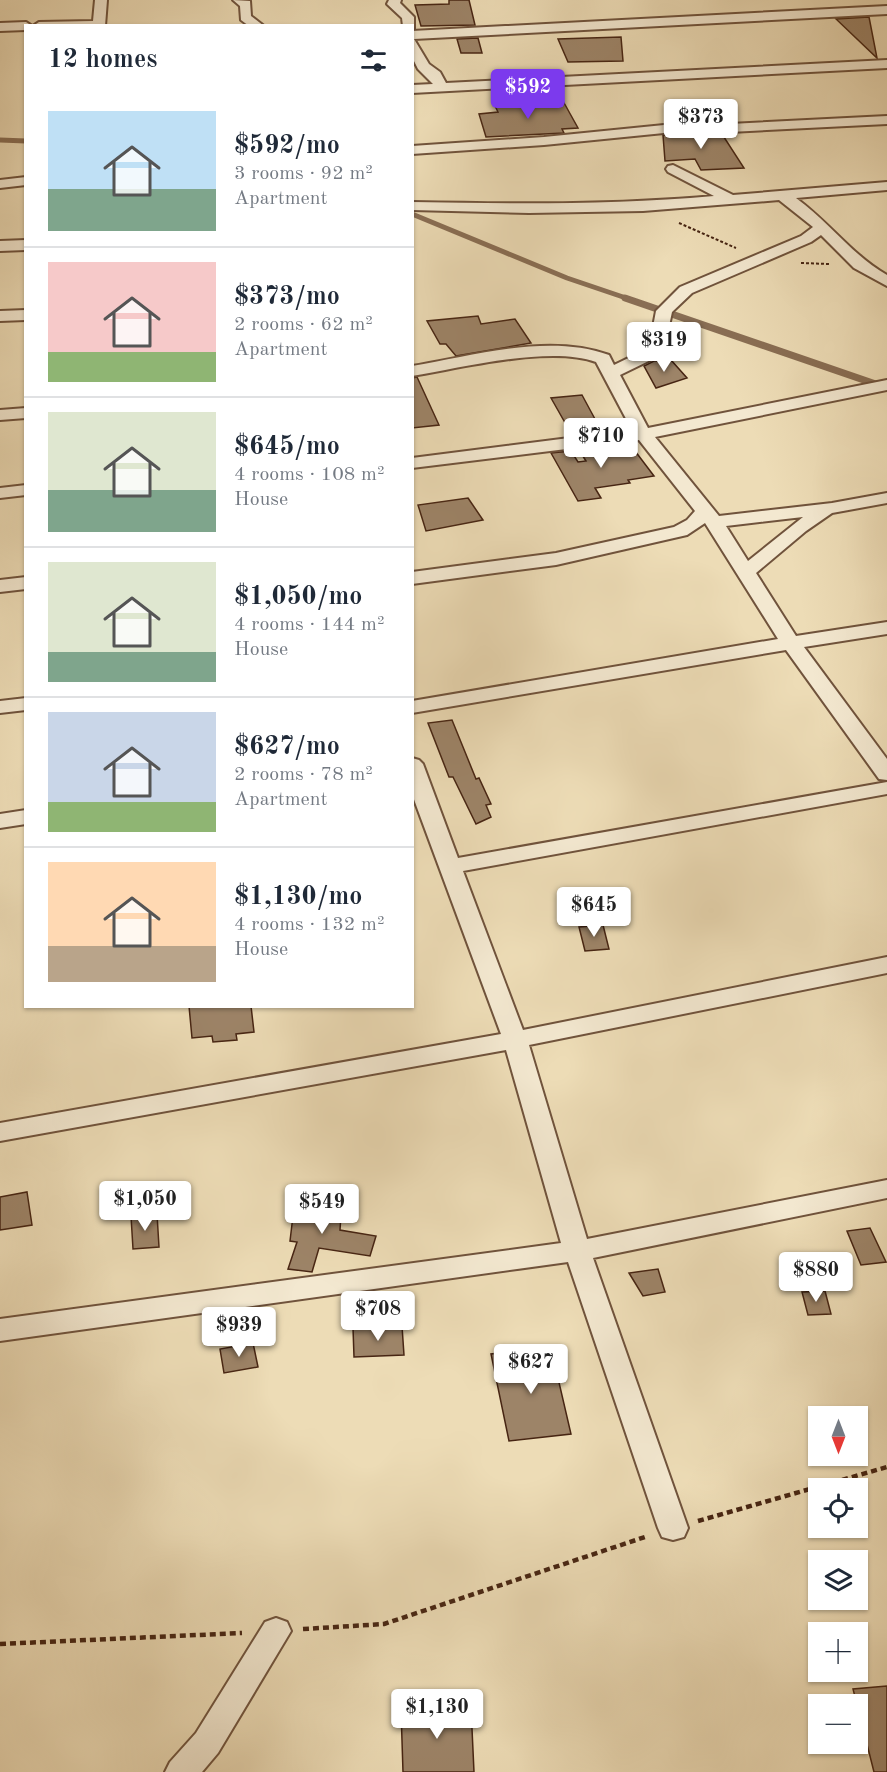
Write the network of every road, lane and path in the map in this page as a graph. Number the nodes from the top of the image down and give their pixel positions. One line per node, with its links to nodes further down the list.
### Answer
1 (101, 0): 2 (street); 6 (street)
2 (114, 0)
3 (239, 0): 7 (street)
4 (395, 0): 8 (street)
5 (887, 10): 11 (street)
6 (99, 24)
7 (255, 24)
8 (409, 24)
9 (24, 26): 10 (street)
10 (0, 27)
11 (414, 35)
12 (414, 46): 14 (street)
13 (887, 64): 14 (street)
14 (442, 87): 15 (street)
15 (414, 89)
16 (887, 120): 17 (street)
17 (414, 150)
18 (673, 169): 25 (street)
19 (24, 180): 20 (street)
20 (0, 184)
21 (887, 186): 24 (street)
22 (0, 191): 23 (street)
23 (24, 192)
24 (783, 196): 25 (street); 28 (street)
25 (732, 200): 27 (street)
26 (414, 206): 27 (street)
27 (650, 206): 31 (path)
28 (822, 228): 31 (street); 32 (street)
29 (24, 245): 30 (street)
30 (0, 246)
31 (761, 257): 32 (path); 38 (street)
32 (856, 262): 33 (street); 34 (street)
33 (887, 268)
34 (887, 281)
35 (24, 315): 36 (street)
36 (0, 316)
37 (414, 371): 38 (street)
38 (610, 373): 42 (street)
39 (887, 385): 42 (street)
40 (24, 413): 41 (street)
41 (0, 415)
42 (643, 434): 43 (street); 48 (street)
43 (414, 463)
44 (24, 490): 45 (street)
45 (0, 493)
46 (887, 498): 47 (street)
47 (832, 508): 48 (street); 49 (street)
48 (710, 516): 49 (street); 50 (street)
49 (746, 572): 54 (street)
50 (414, 578)
51 (24, 583): 52 (street)
52 (0, 586)
53 (887, 628): 54 (street)
54 (790, 642): 57 (street); 59 (street)
55 (24, 704): 56 (street)
56 (0, 707)
57 (414, 707)
58 (414, 770): 63 (street)
59 (887, 774)
60 (887, 788): 63 (street)
61 (24, 817): 62 (street)
62 (0, 820)
63 (449, 867): 65 (street)
64 (887, 965): 65 (street)
65 (516, 1040): 66 (street); 68 (street)
66 (0, 1132)
67 (887, 1189): 68 (street)
68 (577, 1251): 69 (street); 71 (street)
69 (0, 1330)
70 (887, 1467): 71 (path)
71 (673, 1528): 72 (path)
72 (276, 1631): 73 (path); 74 (street)
73 (0, 1644)
74 (181, 1772)

